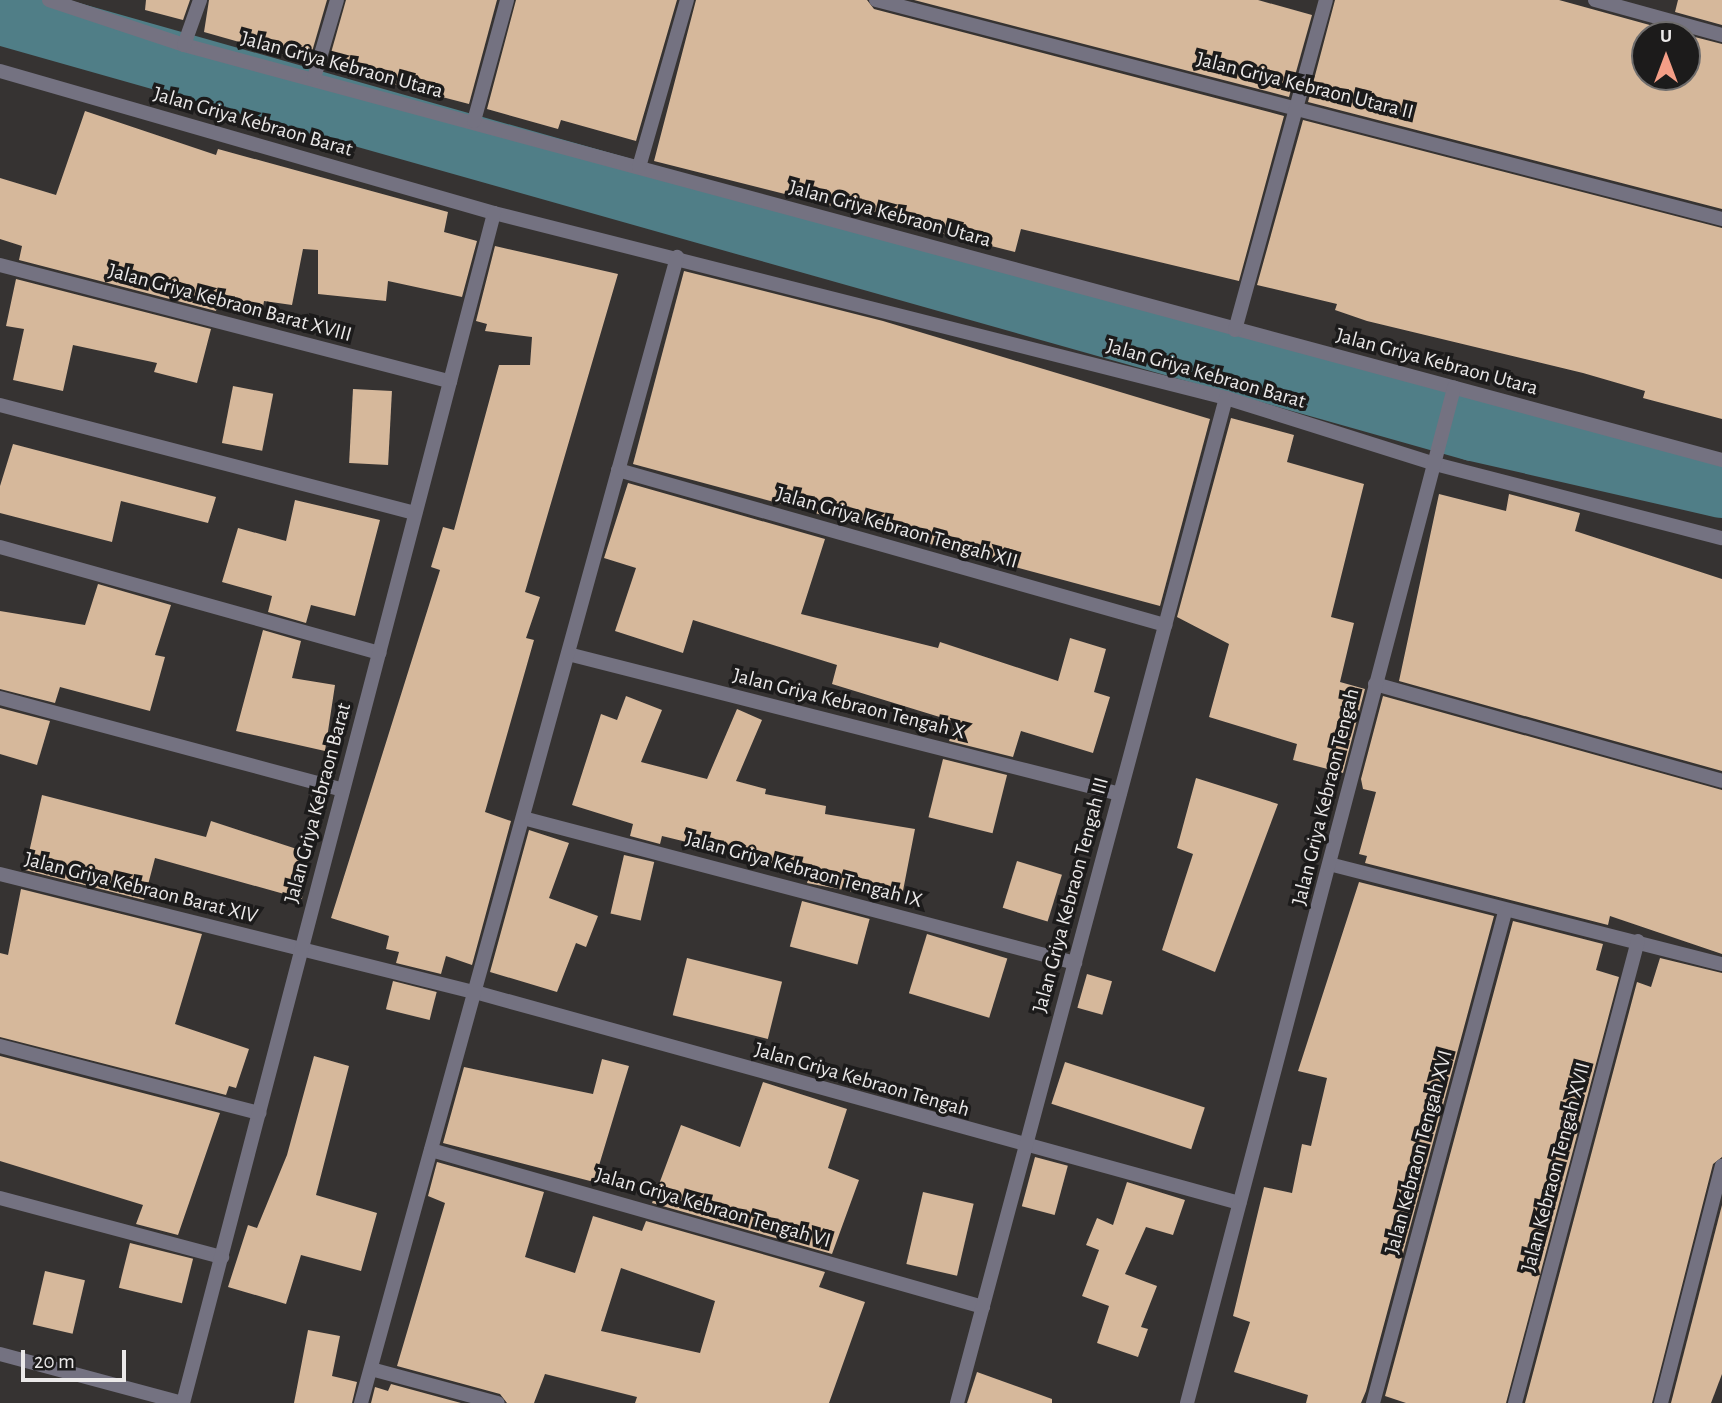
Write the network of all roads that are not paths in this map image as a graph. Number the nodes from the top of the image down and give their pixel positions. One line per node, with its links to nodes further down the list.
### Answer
1 (200, 0): 10 (street)
2 (337, 0): 12 (street)
3 (507, 0): 14 (street)
4 (687, 0): 15 (street)
5 (876, 0): 13 (street, Jalan Griya Kebraon Utara II)
6 (1326, 0): 13 (street)
7 (1595, 0): 9 (street)
8 (55, 2): 10 (street, Jalan Griya Kebraon Utara)
9 (1722, 35)
10 (184, 45): 12 (street, Jalan Griya Kebraon Utara)
11 (0, 71): 16 (street, Jalan Griya Kebraon Barat)
12 (314, 78): 14 (street, Jalan Griya Kebraon Utara)
13 (1301, 105): 17 (street, Jalan Griya Kebraon Utara II); 20 (street)
14 (474, 121): 15 (street, Jalan Griya Kebraon Utara)
15 (639, 167): 20 (street, Jalan Griya Kebraon Utara)
16 (494, 213): 18 (street, Jalan Griya Kebraon Barat); 21 (street, Jalan Griya Kebraon Barat)
17 (1722, 219)
18 (677, 257): 23 (street, Jalan Griya Kebraon Barat); 27 (street)
19 (0, 265): 21 (street, Jalan Griya Kebraon Barat XVIII)
20 (1235, 330): 22 (street, Jalan Griya Kebraon Utara)
21 (450, 381): 28 (street, Jalan Griya Kebraon Barat)
22 (1451, 394): 25 (street, Jalan Griya Kebraon Utara); 26 (street, Jalan Griya Kebraon Tengah)
23 (1226, 398): 26 (street, Jalan Griya Kebraon Barat); 31 (street, Jalan Griya Kebraon Tengah III)
24 (0, 405): 28 (street)
25 (1722, 460)
26 (1435, 464): 29 (street, Jalan Griya Kebraon Barat); 34 (street, Jalan Griya Kebraon Tengah)
27 (618, 470): 31 (street, Jalan Griya Kebraon Tengah XII); 33 (street)
28 (415, 513): 32 (street, Jalan Griya Kebraon Barat)
29 (1722, 538)
30 (0, 547): 32 (street)
31 (1165, 625): 38 (street, Jalan Griya Kebraon Tengah III)
32 (379, 653): 37 (street, Jalan Griya Kebraon Barat)
33 (568, 654): 38 (street, Jalan Griya Kebraon Tengah X); 39 (street)
34 (1376, 684): 36 (street); 40 (street, Jalan Griya Kebraon Tengah)
35 (0, 698): 37 (street)
36 (1722, 781)
37 (343, 790): 44 (street, Jalan Griya Kebraon Barat)
38 (1120, 794): 45 (street, Jalan Griya Kebraon Tengah III)
39 (523, 818): 45 (street, Jalan Griya Kebraon Tengah IX); 47 (street)
40 (1333, 865): 42 (street); 54 (street, Jalan Griya Kebraon Tengah)
41 (0, 874): 44 (street, Jalan Griya Kebraon Barat XIV)
42 (1505, 912): 43 (street); 64 (street, Jalan Kebraon Tengah XVI)
43 (1638, 941): 46 (street); 65 (street, Jalan Kebraon Tengah XVII)
44 (301, 950): 47 (street, Jalan Griya Kebraon Barat XIV); 49 (street, Jalan Griya Kebraon Barat)
45 (1074, 963): 50 (street, Jalan Griya Kebraon Tengah III)
46 (1722, 964)
47 (475, 992): 50 (street, Jalan Griya Kebraon Tengah); 51 (street)
48 (0, 1046): 49 (street)
49 (259, 1113): 55 (street, Jalan Griya Kebraon Barat)
50 (1025, 1147): 54 (street, Jalan Griya Kebraon Tengah); 56 (street, Jalan Griya Kebraon Tengah III)
51 (431, 1150): 56 (street, Jalan Griya Kebraon Tengah VI); 58 (street)
52 (1722, 1166): 66 (street)
53 (0, 1198): 55 (street)
54 (1239, 1203): 63 (street, Jalan Griya Kebraon Tengah)
55 (222, 1257): 59 (street, Jalan Griya Kebraon Barat)
56 (983, 1307): 62 (street, Jalan Griya Kebraon Tengah III)
57 (0, 1354): 59 (street)
58 (371, 1369): 60 (street); 61 (street)
59 (183, 1403)
60 (361, 1403)
61 (498, 1403)
62 (957, 1403)
63 (1188, 1403)
64 (1373, 1403)
65 (1515, 1403)
66 (1661, 1403)

